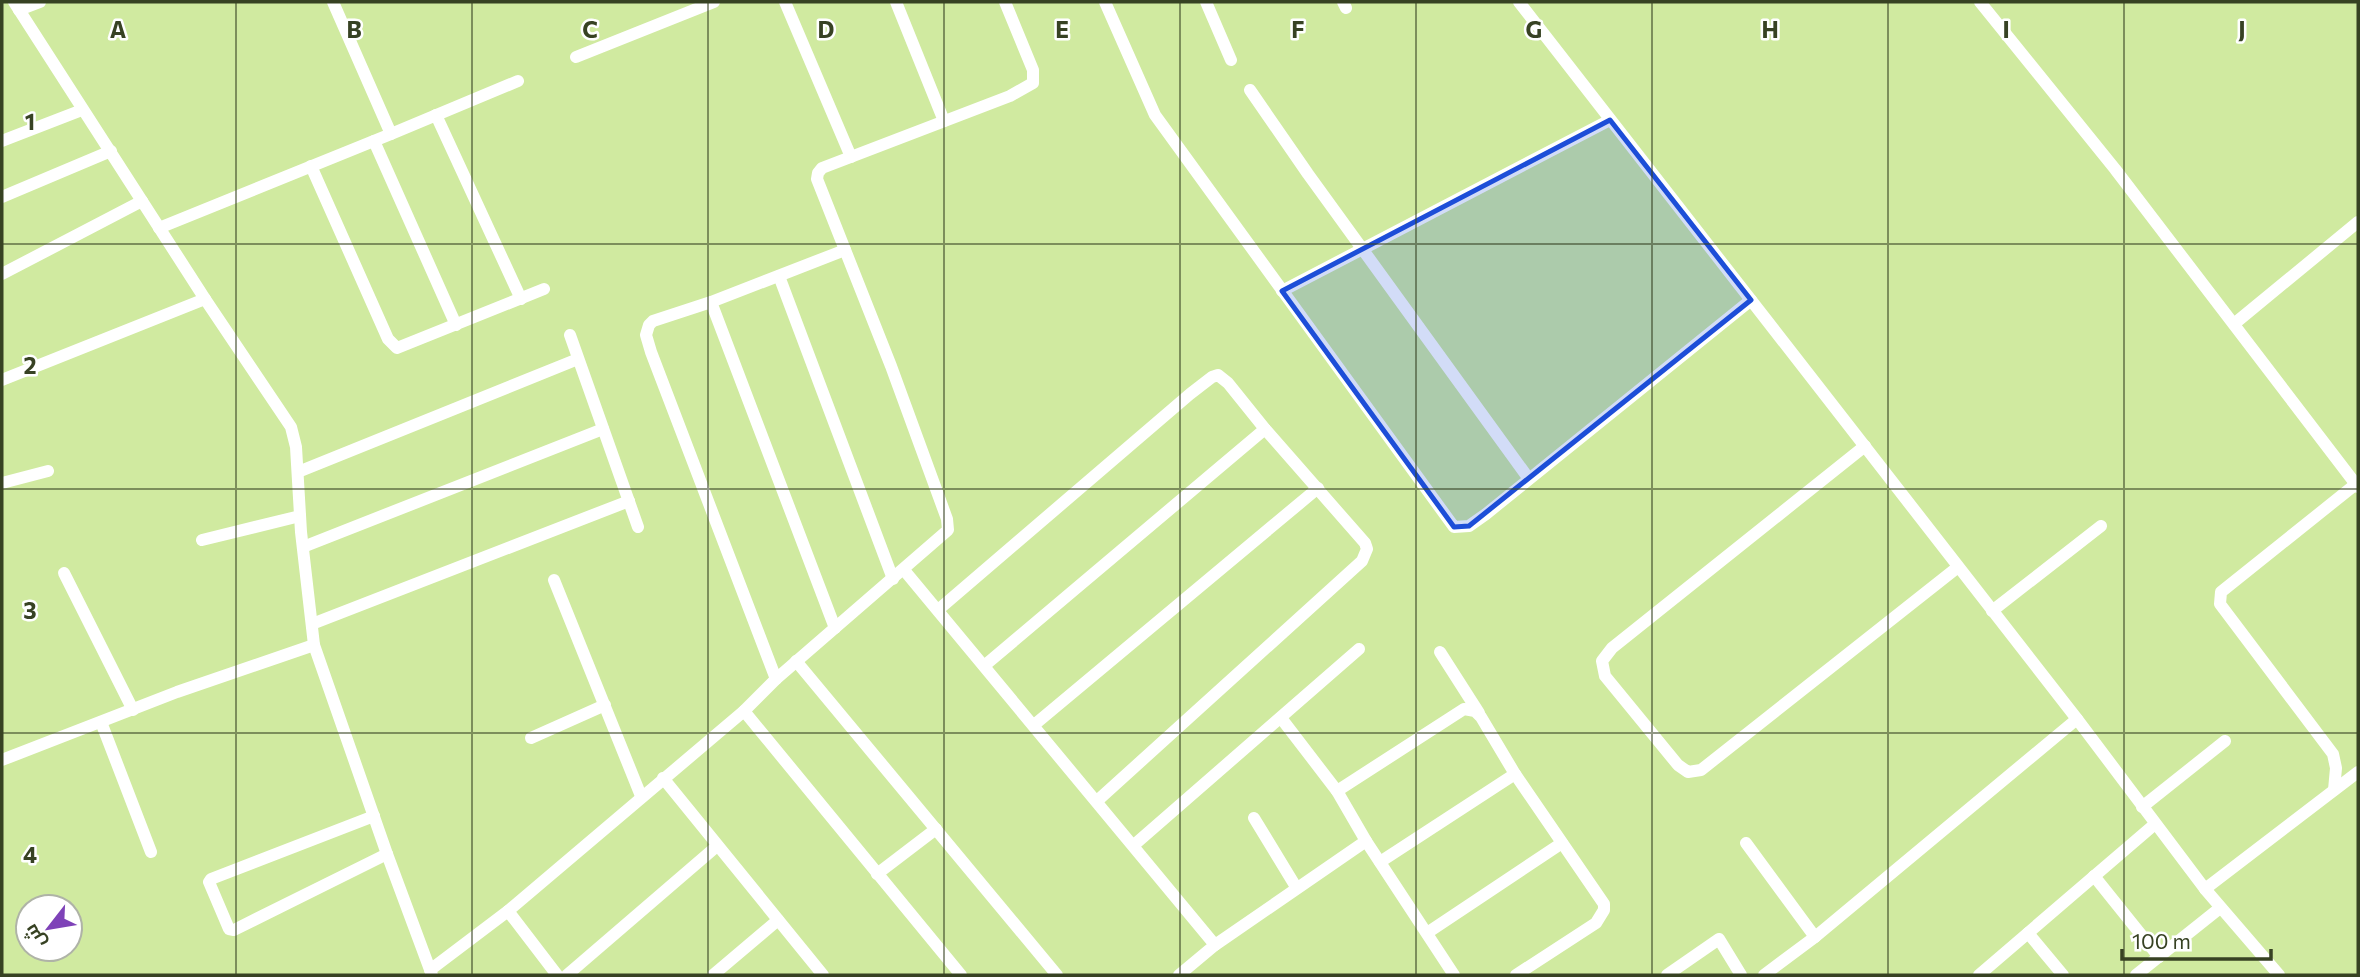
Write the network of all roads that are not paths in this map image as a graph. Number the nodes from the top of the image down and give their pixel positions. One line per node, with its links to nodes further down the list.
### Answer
1 (40, 2): 11 (street)
2 (333, 2): 20 (street)
3 (713, 2): 12 (street)
4 (785, 2): 24 (street)
5 (896, 2): 19 (street)
6 (1004, 2): 19 (street)
7 (1105, 2): 35 (street)
8 (1206, 2): 13 (street)
9 (1519, 2): 18 (street)
10 (1980, 2): 40 (street)
11 (16, 6): 16 (street)
12 (576, 57)
13 (1231, 60)
14 (518, 81): 17 (street)
15 (1250, 90): 30 (street)
16 (82, 110): 21 (street); 23 (street)
17 (436, 115): 20 (street); 37 (street)
18 (1610, 120): 30 (street); 38 (street)
19 (944, 121): 24 (street)
20 (391, 134): 22 (street)
21 (2, 141)
22 (374, 141): 25 (street); 41 (street)
23 (111, 151): 26 (street); 27 (street)
24 (851, 157): 31 (street)
25 (311, 166): 29 (street); 41 (street)
26 (2, 197)
27 (142, 201): 29 (street); 32 (street)
28 (2358, 222): 40 (street)
29 (159, 228): 36 (street)
30 (1363, 248): 35 (street); 50 (street)
31 (845, 250): 33 (street); 61 (street)
32 (2, 274)
33 (779, 276): 39 (street); 63 (street)
34 (544, 289): 37 (street)
35 (1282, 290): 50 (street)
36 (205, 299): 44 (street); 49 (street)
37 (521, 299): 41 (street)
38 (1751, 300): 47 (street); 50 (street)
39 (711, 302): 68 (street); 74 (street)
40 (2234, 324): 51 (street)
41 (456, 325)
42 (570, 335): 43 (street)
43 (578, 359): 45 (street); 49 (street)
44 (2, 380)
45 (603, 429): 54 (street); 59 (street)
46 (1265, 429): 53 (street); 65 (street); 73 (street)
47 (1865, 446): 60 (street); 60 (street)
48 (48, 471): 52 (street)
49 (298, 472): 55 (street)
50 (1529, 479)
51 (2356, 480): 89 (street)
52 (2, 483)
53 (1318, 488): 82 (street); 92 (street)
54 (629, 501): 57 (street); 67 (street)
55 (300, 516): 58 (street); 59 (street)
56 (2101, 526): 66 (street)
57 (638, 527)
58 (202, 540)
59 (303, 547): 67 (street)
60 (1958, 566): 66 (street)
61 (904, 570): 63 (street); 65 (street)
62 (64, 573): 76 (street)
63 (893, 579): 68 (street)
64 (554, 580): 75 (street)
65 (937, 610): 73 (street)
66 (1992, 611): 80 (street)
67 (312, 624): 69 (street)
68 (835, 628): 72 (street)
69 (314, 645): 76 (street); 94 (street)
70 (1359, 649): 79 (street)
71 (1440, 652): 78 (street)
72 (796, 661): 74 (street); 97 (street)
73 (984, 666): 82 (street)
74 (776, 679): 77 (street)
75 (605, 705): 83 (street); 91 (street)
76 (133, 709): 81 (street)
77 (744, 711): 88 (street); 106 (street)
78 (1481, 717): 87 (street); 90 (street)
79 (1282, 718): 90 (street); 101 (street)
80 (2077, 719): 93 (street); 115 (street)
81 (102, 722): 85 (street); 103 (street)
82 (1034, 725): 92 (street)
83 (531, 738)
84 (2225, 741): 93 (street)
85 (2, 760)
86 (2358, 772): 89 (street)
87 (1515, 774): 99 (street); 105 (street)
88 (663, 778): 91 (street); 102 (street)
89 (2334, 790): 109 (street)
90 (1336, 791): 98 (street)
91 (641, 796): 111 (street)
92 (1097, 802): 101 (street)
93 (2142, 807): 96 (street)
94 (374, 816): 104 (street); 104 (street)
95 (1254, 818): 108 (street)
96 (2155, 824): 107 (street); 109 (street)
97 (936, 829): 106 (street); 124 (street)
98 (1366, 841): 105 (street); 108 (street)
99 (1562, 843): 113 (street); 127 (street)
100 (1746, 843): 115 (street)
101 (1134, 845): 116 (street)
102 (717, 846): 112 (street); 120 (street)
103 (151, 852)
104 (387, 854): 118 (street)
105 (1380, 862): 113 (street)
106 (877, 874): 123 (street)
107 (2094, 876): 114 (street); 117 (street)
108 (1296, 887): 116 (street)
109 (2205, 889): 110 (street)
110 (2220, 908): 117 (street); 134 (street)
111 (508, 911): 118 (street); 119 (street)
112 (778, 920): 121 (street); 122 (street)
113 (1427, 933): 126 (street)
114 (2028, 933): 131 (street); 132 (street)
115 (1815, 937): 130 (street)
116 (1215, 945): 125 (street)
117 (2159, 957): 133 (street)
118 (431, 973)
119 (557, 975)
120 (568, 975)
121 (713, 975)
122 (823, 975)
123 (961, 975)
124 (1057, 975)
125 (1179, 975)
126 (1454, 975)
127 (1516, 975)
128 (1667, 975): 129 (street)
129 (1741, 975)
130 (1764, 975)
131 (1979, 975)
132 (2063, 975)
133 (2136, 975)
134 (2279, 975)

